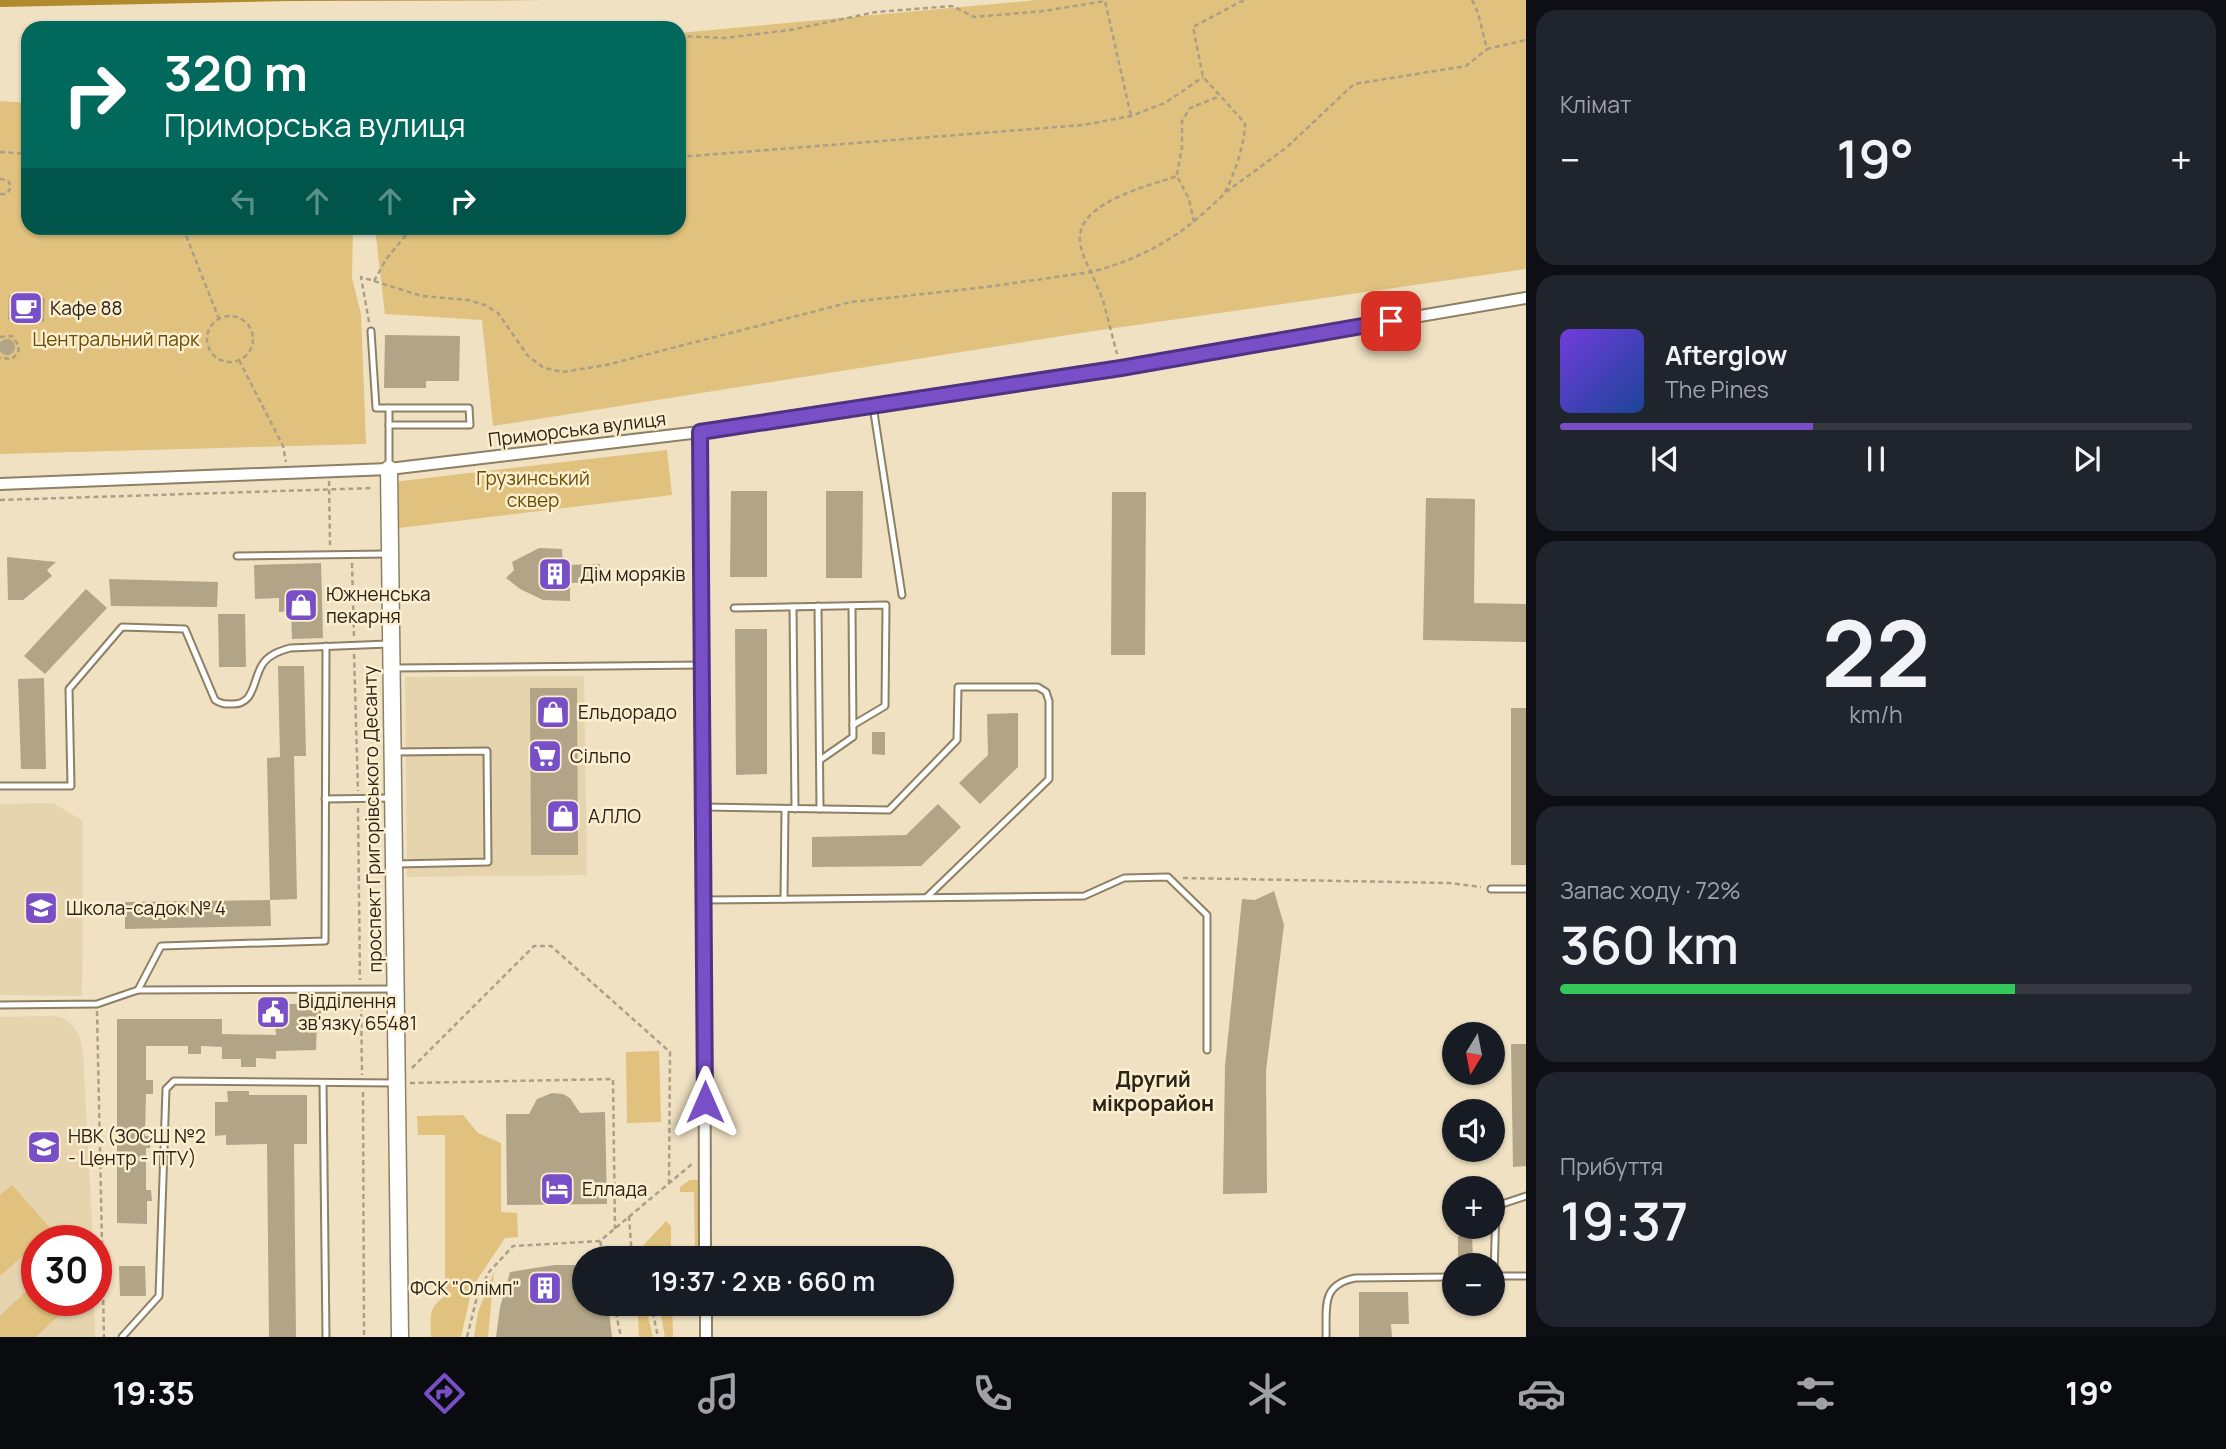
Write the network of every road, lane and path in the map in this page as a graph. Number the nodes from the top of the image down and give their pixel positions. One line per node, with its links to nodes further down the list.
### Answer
1 (1247, 0): 6 (path)
2 (1472, 0): 5 (path)
3 (686, 37): 8 (path)
4 (1526, 40): 5 (path)
5 (1487, 49): 14 (path)
6 (1203, 77): 7 (path); 8 (path)
7 (1220, 96): 12 (path); 14 (path)
8 (1131, 116): 11 (path)
9 (0, 152): 10 (path)
10 (21, 154)
11 (686, 157)
12 (1177, 176): 16 (path); 19 (path)
13 (0, 179): 15 (path)
14 (1226, 192): 16 (path)
15 (0, 194)
16 (1194, 222): 19 (path)
17 (186, 235): 22 (path)
18 (406, 235): 20 (path)
19 (1091, 272): 20 (path); 27 (path)
20 (374, 281): 23 (path)
21 (1526, 298): 27 (street, Приморська вулиця)
22 (219, 319): 26 (path); 26 (path)
23 (371, 331): 29 (lane)
24 (0, 337): 25 (path)
25 (0, 358)
26 (239, 360): 34 (path)
27 (1121, 368): 28 (street, Приморська вулиця)
28 (873, 406): 31 (street, Приморська вулиця); 43 (lane)
29 (389, 408): 30 (lane); 30 (lane)
30 (389, 425): 32 (lane)
31 (700, 432): 32 (street, Приморська вулиця); 51 (street)
32 (389, 469): 33 (street, Приморська вулиця); 36 (street, проспект Григорівського Десанту)
33 (329, 472): 34 (street, Приморська вулиця); 37 (path)
34 (288, 473): 35 (street, Приморська вулиця)
35 (0, 484)
36 (389, 487): 37 (path); 39 (street, проспект Григорівського Десанту)
37 (329, 489): 38 (path); 40 (path)
38 (0, 500)
39 (390, 554): 41 (lane); 48 (street, проспект Григорівського Десанту)
40 (330, 555): 41 (lane); 42 (lane)
41 (352, 555): 49 (path)
42 (237, 556)
43 (902, 595)
44 (818, 606): 45 (lane); 46 (lane); 55 (lane)
45 (852, 606): 53 (lane); 53 (lane)
46 (793, 607): 47 (lane); 62 (lane)
47 (734, 608)
48 (391, 644): 49 (lane); 52 (street, проспект Григорівського Десанту)
49 (354, 645): 50 (lane); 57 (path)
50 (326, 646): 56 (lane); 59 (lane)
51 (703, 665): 52 (lane); 60 (street)
52 (392, 668): 54 (street, проспект Григорівського Десанту)
53 (853, 725): 55 (lane)
54 (393, 752): 58 (street, проспект Григорівського Десанту); 64 (lane)
55 (820, 760): 63 (lane)
56 (0, 786)
57 (358, 798): 58 (lane); 59 (lane); 73 (path)
58 (393, 798): 64 (street, проспект Григорівського Десанту)
59 (326, 799): 72 (lane)
60 (704, 807): 61 (lane); 70 (street)
61 (785, 808): 62 (lane); 69 (lane)
62 (795, 809): 63 (lane)
63 (820, 809): 68 (lane)
64 (394, 864): 71 (street, проспект Григорівського Десанту)
65 (1168, 877): 66 (path); 68 (lane); 76 (lane)
66 (1491, 889): 67 (lane)
67 (1526, 889)
68 (926, 897): 69 (lane)
69 (784, 899): 70 (lane)
70 (705, 900): 80 (street)
71 (395, 989): 73 (lane); 79 (street, проспект Григорівського Десанту)
72 (138, 990): 73 (lane); 74 (lane)
73 (360, 990): 78 (path)
74 (97, 1004): 75 (lane); 96 (path)
75 (0, 1005)
76 (1206, 1050)
77 (323, 1083): 78 (lane); 97 (lane); 98 (lane)
78 (362, 1083): 79 (lane); 99 (path)
79 (397, 1083): 81 (path); 84 (path); 100 (street, проспект Григорівського Десанту)
80 (705, 1152): 81 (path); 88 (street)
81 (668, 1183): 83 (path)
82 (1526, 1196): 89 (lane)
83 (629, 1216): 84 (path); 87 (path)
84 (615, 1229): 85 (path)
85 (600, 1241): 86 (path); 101 (path)
86 (601, 1246)
87 (631, 1246)
88 (705, 1246)
89 (1495, 1253)
90 (1505, 1276): 91 (lane)
91 (1526, 1276)
92 (1442, 1277): 105 (lane)
93 (617, 1316): 102 (path)
94 (654, 1316): 103 (path)
95 (706, 1316): 104 (street)
96 (104, 1337)
97 (122, 1337)
98 (326, 1337)
99 (364, 1337)
100 (400, 1337)
101 (467, 1337)
102 (621, 1337)
103 (658, 1337)
104 (706, 1337)
105 (1326, 1337)

